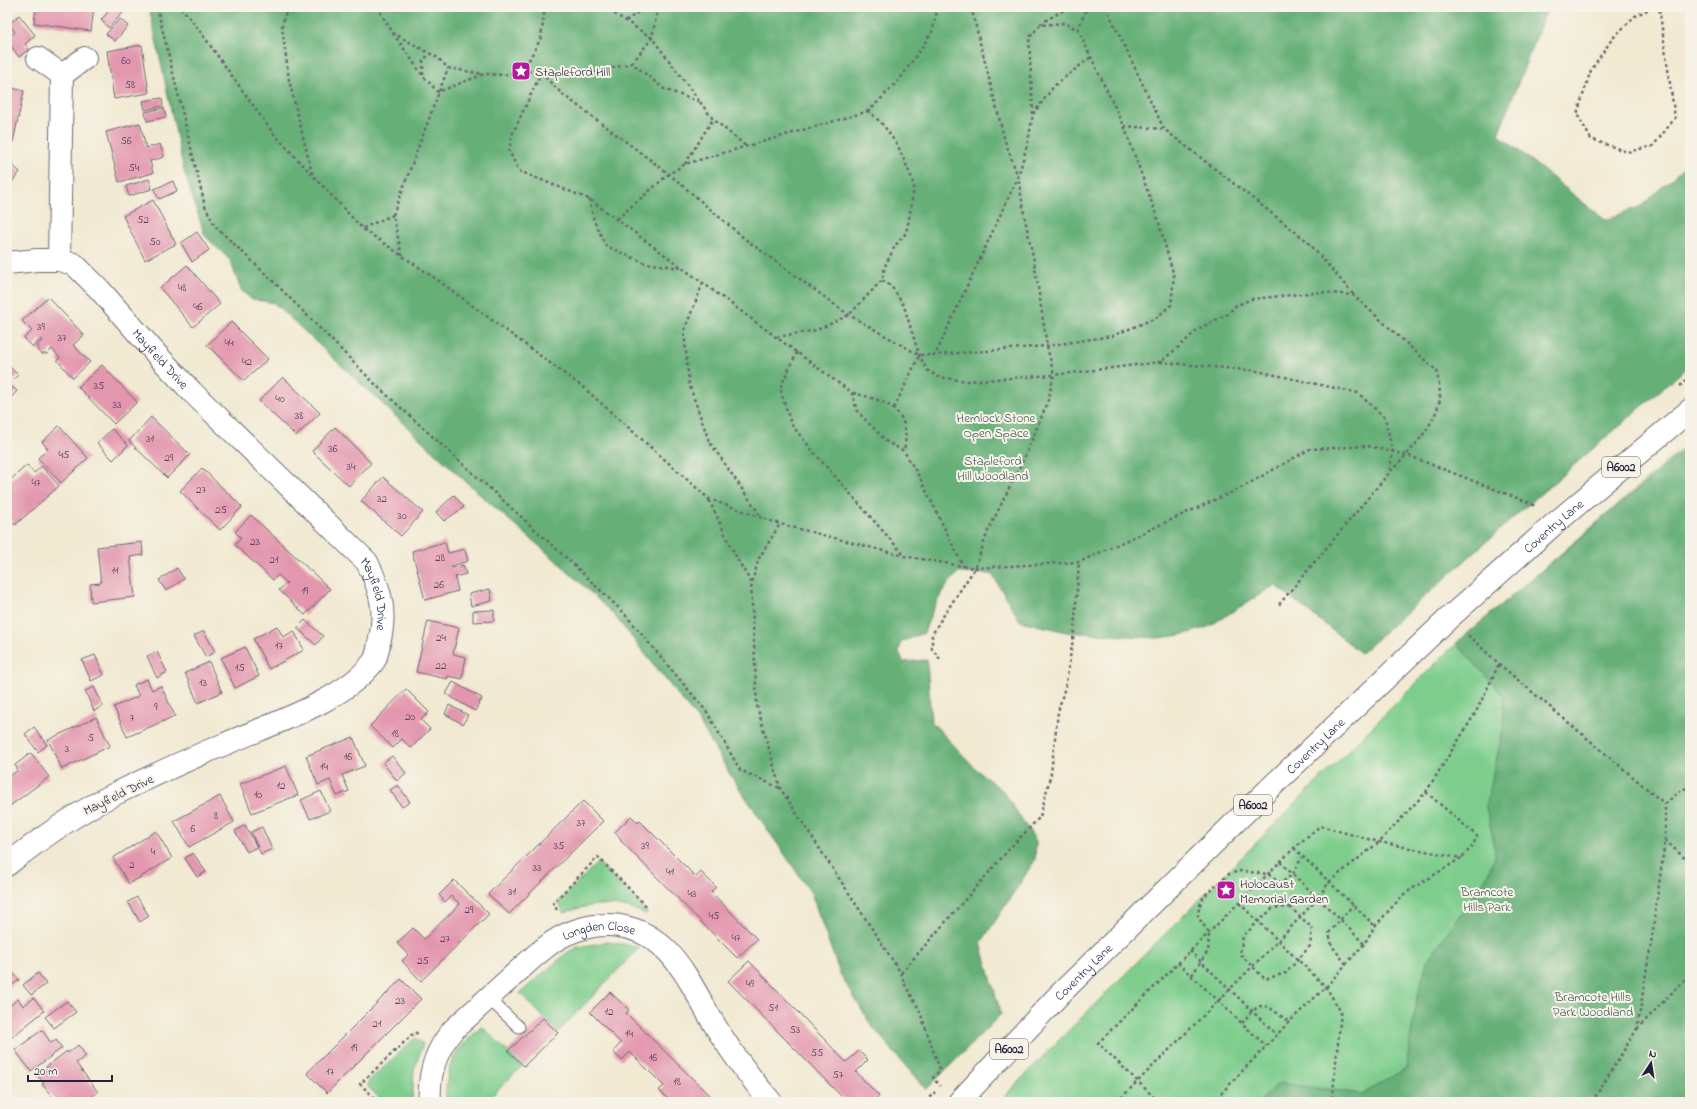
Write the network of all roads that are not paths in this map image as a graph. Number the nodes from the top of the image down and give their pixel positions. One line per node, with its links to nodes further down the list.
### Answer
1 (38, 58): 3 (street)
2 (85, 58): 3 (street)
3 (62, 75): 4 (street)
4 (58, 260): 5 (street, Mayfield Drive); 7 (street, Mayfield Drive)
5 (7, 263)
6 (1690, 410): 12 (street, Coventry Lane / A6002)
7 (7, 865)
8 (488, 998): 9 (lane); 10 (street, Longden Close); 11 (street, Longden Close)
9 (519, 1027)
10 (430, 1102)
11 (771, 1102)
12 (959, 1102)

